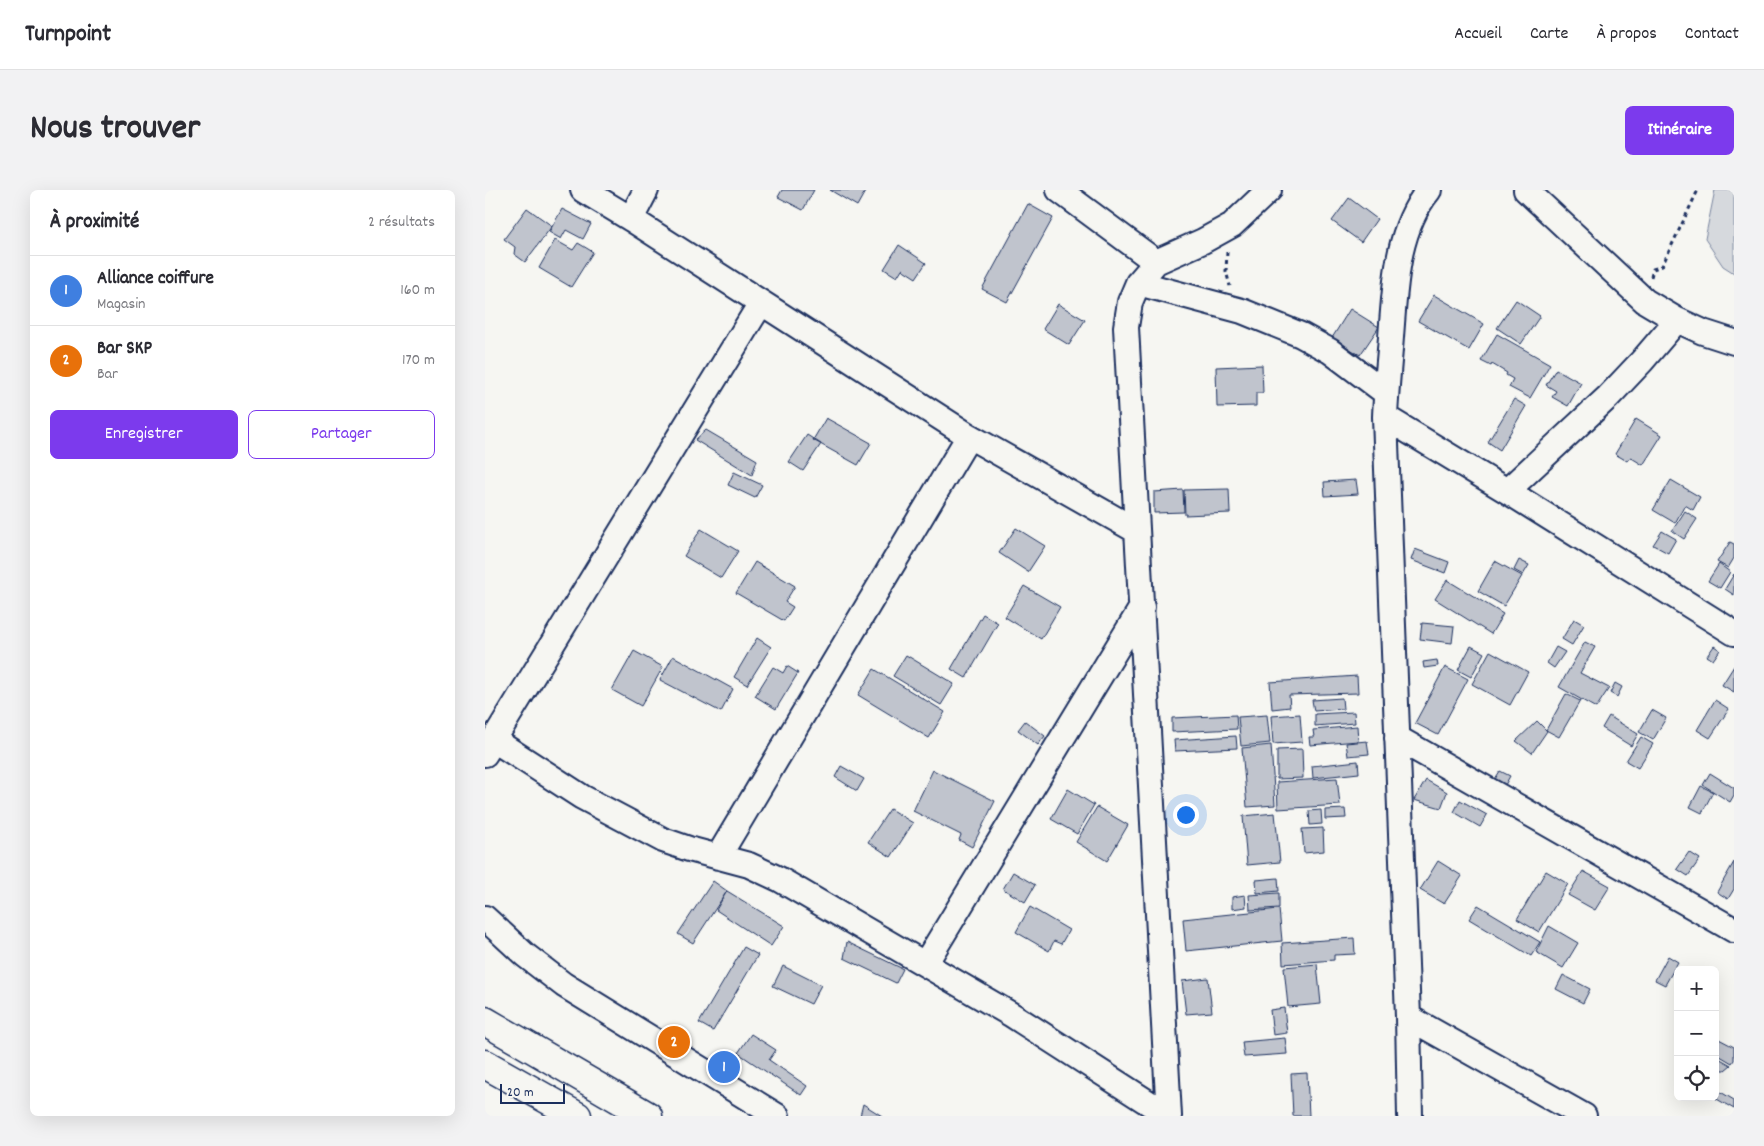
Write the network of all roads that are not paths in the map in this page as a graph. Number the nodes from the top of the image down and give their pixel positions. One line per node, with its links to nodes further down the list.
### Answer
1 (583, 190): 7 (street)
2 (646, 190): 7 (street)
3 (1059, 190): 8 (street)
4 (1269, 190): 8 (street)
5 (1429, 190): 13 (street)
6 (1526, 190): 11 (street)
7 (631, 219): 10 (street)
8 (1157, 262): 9 (street)
9 (1138, 283): 13 (street); 17 (street)
10 (761, 303): 15 (street); 21 (street)
11 (1677, 320): 12 (street); 16 (street)
12 (1734, 342)
13 (1385, 393): 14 (street)
14 (1385, 418): 16 (street); 20 (street)
15 (969, 436): 17 (street); 22 (street)
16 (1507, 491): 19 (street)
17 (1137, 531): 18 (street)
18 (1142, 607): 25 (street); 32 (street)
19 (1734, 633)
20 (1397, 738): 24 (street); 26 (street)
21 (489, 747): 22 (street)
22 (718, 857): 25 (street)
23 (485, 918): 31 (street)
24 (1734, 930)
25 (925, 964): 32 (street)
26 (1408, 1017): 33 (street); 34 (street)
27 (485, 1021): 30 (main road)
28 (485, 1064): 29 (main road)
29 (577, 1116)
30 (648, 1116)
31 (777, 1116)
32 (1169, 1116)
33 (1410, 1116)
34 (1584, 1116)

